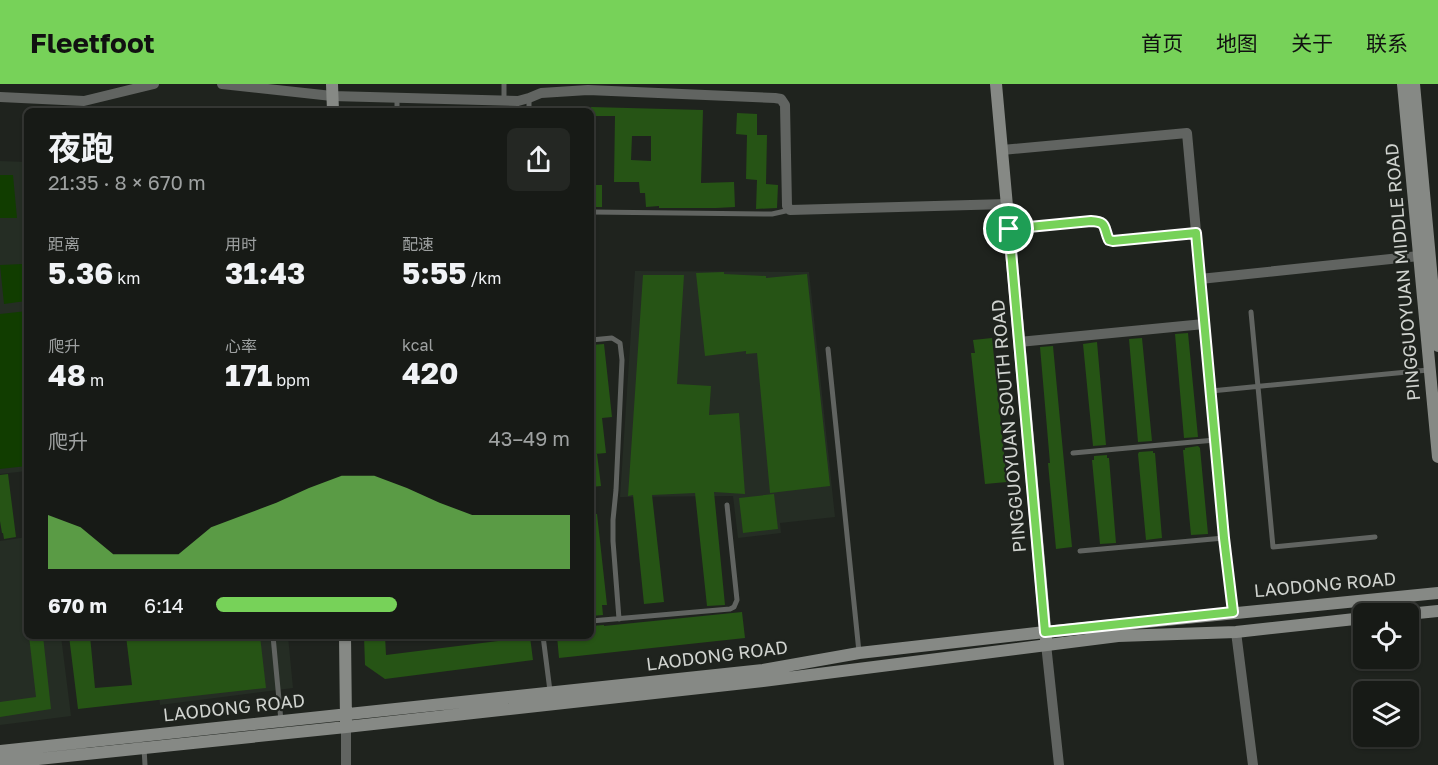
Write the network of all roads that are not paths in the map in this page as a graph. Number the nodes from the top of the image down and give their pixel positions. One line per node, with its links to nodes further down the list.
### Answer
1 (154, 84): 8 (street)
2 (222, 84): 7 (street)
3 (504, 84): 11 (lane)
4 (996, 84): 15 (street, PINGGUOYUAN SOUTH ROAD)
5 (1403, 84): 21 (street, PINGGUOYUAN MIDDLE ROAD)
6 (1414, 84): 21 (street)
7 (332, 90): 9 (street); 12 (street)
8 (0, 97)
9 (397, 98): 11 (street); 13 (lane)
10 (529, 98): 11 (street); 14 (lane); 17 (street)
11 (504, 100)
12 (333, 108)
13 (397, 108)
14 (529, 108)
15 (1002, 150): 16 (street, PINGGUOYUAN SOUTH ROAD); 20 (street)
16 (1007, 204): 17 (street); 19 (street, PINGGUOYUAN SOUTH ROAD)
17 (790, 210): 18 (lane)
18 (594, 212)
19 (1009, 229): 20 (street); 26 (street, PINGGUOYUAN SOUTH ROAD)
20 (1196, 233): 22 (street)
21 (1426, 252): 22 (street); 27 (street); 29 (street, PINGGUOYUAN MIDDLE ROAD)
22 (1200, 279): 24 (street)
23 (1251, 312): 30 (lane)
24 (1204, 324): 26 (street); 31 (street)
25 (594, 340): 44 (lane)
26 (1019, 342): 48 (street, PINGGUOYUAN SOUTH ROAD)
27 (1438, 346)
28 (828, 349): 52 (lane)
29 (1430, 370): 30 (lane); 32 (street, PINGGUOYUAN MIDDLE ROAD)
30 (1258, 387): 31 (lane); 37 (lane)
31 (1211, 392): 33 (street)
32 (1435, 402): 35 (street, PINGGUOYUAN MIDDLE ROAD)
33 (1215, 440): 34 (lane); 38 (street)
34 (1073, 453)
35 (1438, 458)
36 (727, 505): 44 (lane)
37 (1375, 537)
38 (1224, 538): 39 (lane); 42 (street)
39 (1080, 550)
40 (1438, 592): 42 (street, LAODONG ROAD)
41 (1438, 611): 43 (street, LAODONG ROAD)
42 (1233, 612): 48 (street, LAODONG ROAD)
43 (1419, 613)
44 (619, 619): 46 (lane)
45 (1353, 619): 47 (street, LAODONG ROAD)
46 (594, 621)
47 (1236, 632): 48 (street, LAODONG ROAD); 62 (street)
48 (1046, 638): 52 (street, LAODONG ROAD); 55 (street, LAODONG ROAD); 61 (street, PINGGUOYUAN SOUTH ROAD)
49 (273, 639): 54 (lane)
50 (345, 639): 55 (street)
51 (543, 639): 53 (lane)
52 (859, 653): 53 (street, LAODONG ROAD)
53 (550, 692): 55 (street, LAODONG ROAD)
54 (281, 721): 55 (street, LAODONG ROAD); 57 (street, LAODONG ROAD)
55 (346, 721): 56 (street, LAODONG ROAD); 60 (street)
56 (144, 748): 58 (street, LAODONG ROAD); 59 (lane)
57 (0, 751)
58 (0, 763)
59 (145, 765)
60 (346, 765)
61 (1059, 765)
62 (1253, 765)

